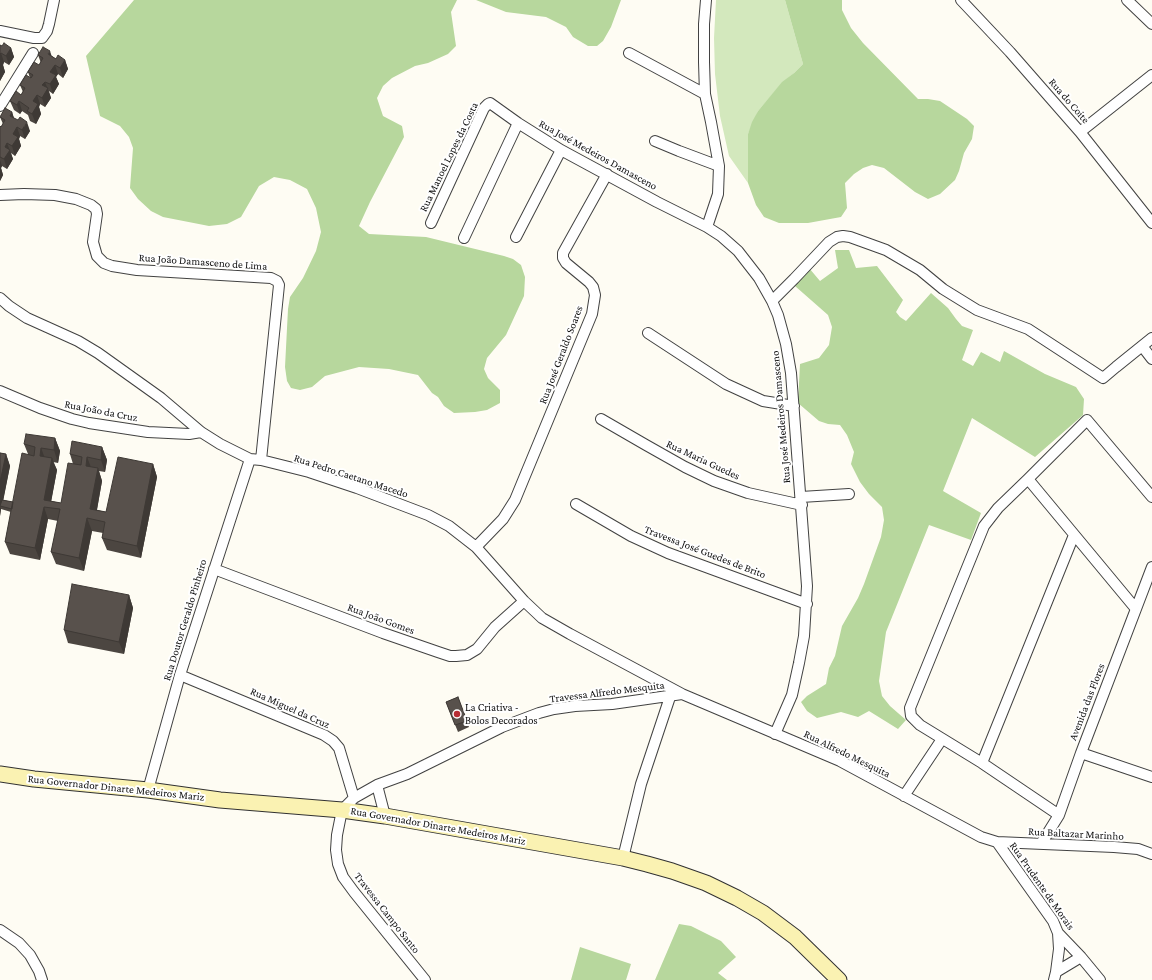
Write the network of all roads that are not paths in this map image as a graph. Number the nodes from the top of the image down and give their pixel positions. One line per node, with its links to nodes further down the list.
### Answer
1 (54, 0): 6 (street)
2 (706, 0): 10 (street)
3 (961, 0): 14 (street, Rua do Coite)
4 (1126, 0): 5 (street)
5 (1149, 17)
6 (0, 31)
7 (34, 53): 12 (street)
8 (629, 54): 10 (street)
9 (1152, 75): 14 (street)
10 (705, 94): 17 (street)
11 (490, 103): 13 (street, Rua José Medeiros Damasceno); 20 (street, Rua Manoel Lopes da Costa)
12 (0, 106)
13 (518, 123): 16 (street, Rua José Medeiros Damasceno); 24 (street)
14 (1080, 132): 21 (street, Rua do Coite)
15 (656, 140): 17 (street)
16 (561, 150): 18 (street, Rua José Medeiros Damasceno); 23 (street)
17 (719, 166): 22 (street)
18 (607, 174): 22 (street, Rua José Medeiros Damasceno); 43 (street, Rua José Geraldo Soares)
19 (0, 195): 36 (street, Rua João Damasceno de Lima)
20 (431, 223)
21 (1152, 223)
22 (706, 227): 26 (street, Rua José Medeiros Damasceno)
23 (516, 237)
24 (464, 238)
25 (0, 298): 34 (street, Rua Pedro Caetano Macedo)
26 (772, 301): 29 (street); 32 (street, Rua José Medeiros Damasceno)
27 (648, 333): 32 (street)
28 (1152, 338): 29 (street)
29 (1142, 346): 30 (street)
30 (1152, 359)
31 (0, 391): 34 (street, Rua João da Cruz)
32 (794, 406): 40 (street, Rua José Medeiros Damasceno)
33 (601, 419): 40 (street, Rua Maria Guedes)
34 (201, 432): 35 (street, Rua Pedro Caetano Macedo)
35 (250, 459): 36 (street, Rua Pedro Caetano Macedo); 45 (street, Rua Doutor Geraldo Pinheiro)
36 (261, 460): 43 (street, Rua Pedro Caetano Macedo)
37 (1028, 479): 39 (street); 42 (street); 53 (street)
38 (849, 494): 40 (street, Rua Maria Guedes)
39 (1152, 497)
40 (801, 501): 47 (street, Rua José Medeiros Damasceno)
41 (576, 504): 47 (street, Travessa José Guedes de Brito)
42 (1074, 535): 48 (street); 55 (street)
43 (476, 547): 46 (street, Rua Pedro Caetano Macedo)
44 (1152, 567): 48 (street, Avenida das Flores)
45 (214, 569): 46 (street, Rua João Gomes); 49 (street, Rua Doutor Geraldo Pinheiro)
46 (524, 601): 50 (street, Rua Pedro Caetano Macedo)
47 (807, 604): 52 (street, Rua José Medeiros Damasceno)
48 (1136, 608): 54 (street, Avenida das Flores)
49 (180, 675): 59 (street, Rua Doutor Geraldo Pinheiro); 61 (street, Rua Miguel da Cruz)
50 (682, 694): 51 (street, Travessa Alfredo Mesquita); 52 (street, Rua Alfredo Mesquita)
51 (670, 697): 58 (street, Travessa Alfredo Mesquita); 68 (street)
52 (775, 734): 60 (street, Rua Alfredo Mesquita)
53 (942, 739): 55 (street); 60 (street)
54 (1081, 753): 57 (street); 63 (street, Avenida das Flores)
55 (982, 763): 63 (street)
56 (0, 774): 59 (main road, Rua Governador Dinarte Medeiros Mariz)
57 (1152, 777)
58 (377, 785): 61 (street, Travessa Alfredo Mesquita); 64 (street)
59 (148, 790): 62 (main road, Rua Governador Dinarte Medeiros Mariz)
60 (904, 796): 65 (street, Rua Alfredo Mesquita)
61 (354, 798): 62 (street, Travessa Alfredo Mesquita)
62 (342, 810): 64 (main road, Rua Governador Dinarte Medeiros Mariz); 74 (street, Travessa Campo Santo)
63 (1058, 815): 66 (street, Avenida das Flores)
64 (385, 816): 68 (main road, Rua Governador Dinarte Medeiros Mariz)
65 (997, 842): 66 (street, Rua Baltazar Marinho); 70 (street, Rua Prudente de Morais)
66 (1041, 844): 67 (street, Rua Baltazar Marinho)
67 (1152, 854)
68 (623, 858): 75 (main road, Rua Governador Dinarte Medeiros Mariz)
69 (0, 930): 73 (street)
70 (1058, 933): 71 (street, Rua Prudente de Morais); 72 (street)
71 (1081, 957): 72 (street); 76 (street, Rua Prudente de Morais)
72 (1055, 976)
73 (42, 980)
74 (425, 980)
75 (839, 980)
76 (1100, 980)

